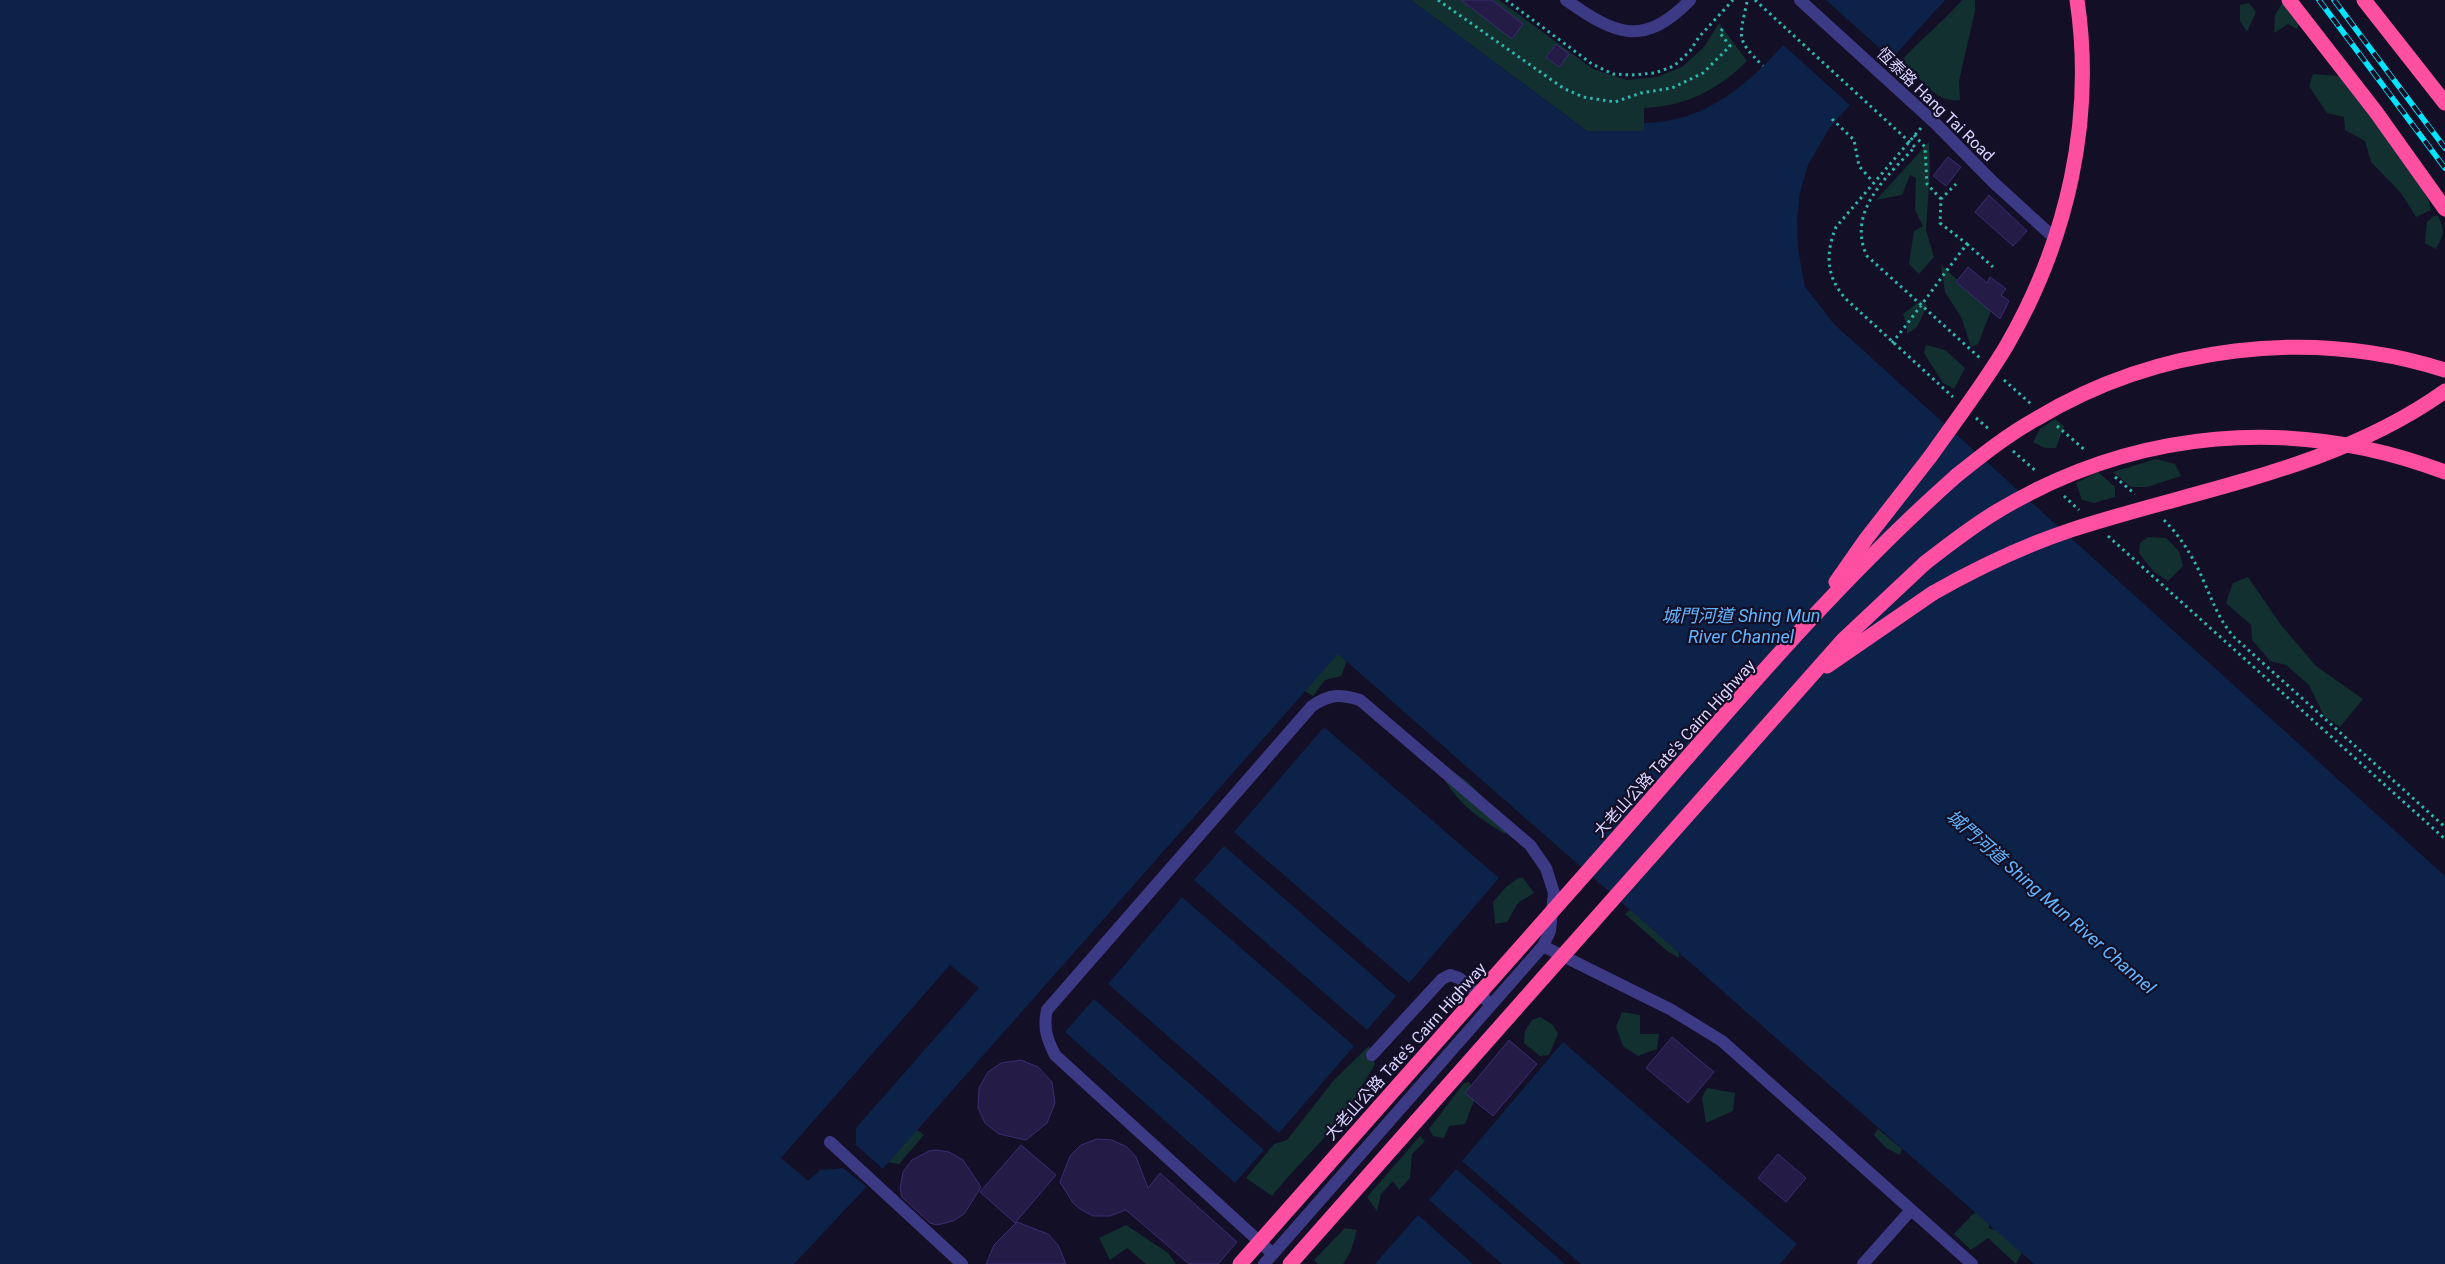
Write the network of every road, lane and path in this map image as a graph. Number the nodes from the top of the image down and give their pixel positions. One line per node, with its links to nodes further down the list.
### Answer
1 (1438, 0): 12 (path)
2 (1506, 0): 5 (path)
3 (1566, 0): 4 (street)
4 (1690, 0)
5 (1734, 0)
6 (1755, 0): 18 (path)
7 (1800, 0): 15 (street, 恆泰路 Hang Tai Road)
8 (2077, 0): 40 (highway, bridge)
9 (2289, 0): 23 (highway)
10 (2364, 0): 14 (highway)
11 (1747, 2): 13 (path)
12 (1724, 26)
13 (1763, 66)
14 (2445, 103)
15 (1930, 118): 17 (path); 24 (street, 恆泰路 Hang Tai Road)
16 (1832, 119): 20 (path)
17 (1914, 135): 18 (path); 22 (path)
18 (1909, 141): 19 (path); 27 (path)
19 (1902, 148)
20 (1873, 182)
21 (1956, 184): 22 (path)
22 (1941, 199): 25 (path)
23 (2445, 209)
24 (2049, 233)
25 (1967, 244): 26 (path); 27 (path)
26 (1993, 266)
27 (1921, 307): 28 (path); 29 (path)
28 (1892, 343)
29 (1987, 365)
30 (2445, 370): 40 (highway, 大老山公路 Tate's Cairn Highway, bridge)
31 (2002, 378): 33 (path)
32 (2445, 391): 41 (highway, bridge)
33 (2039, 410)
34 (2053, 423): 35 (path)
35 (2090, 455)
36 (2445, 472): 41 (highway, bridge)
37 (2112, 474): 38 (path)
38 (2141, 500)
39 (2163, 519): 42 (path)
40 (1810, 621): 50 (highway, 大老山公路 Tate's Cairn Highway, bridge)
41 (1811, 676): 52 (highway, bridge)
42 (2445, 827)
43 (1543, 946): 44 (street); 47 (street); 48 (street)
44 (1492, 1004): 45 (street); 48 (street)
45 (1372, 1055)
46 (830, 1142): 49 (street)
47 (1911, 1210): 53 (street); 54 (street)
48 (1273, 1254): 51 (street)
49 (962, 1264)
50 (1240, 1264)
51 (1264, 1264)
52 (1290, 1264)
53 (1863, 1264)
54 (1972, 1264)

